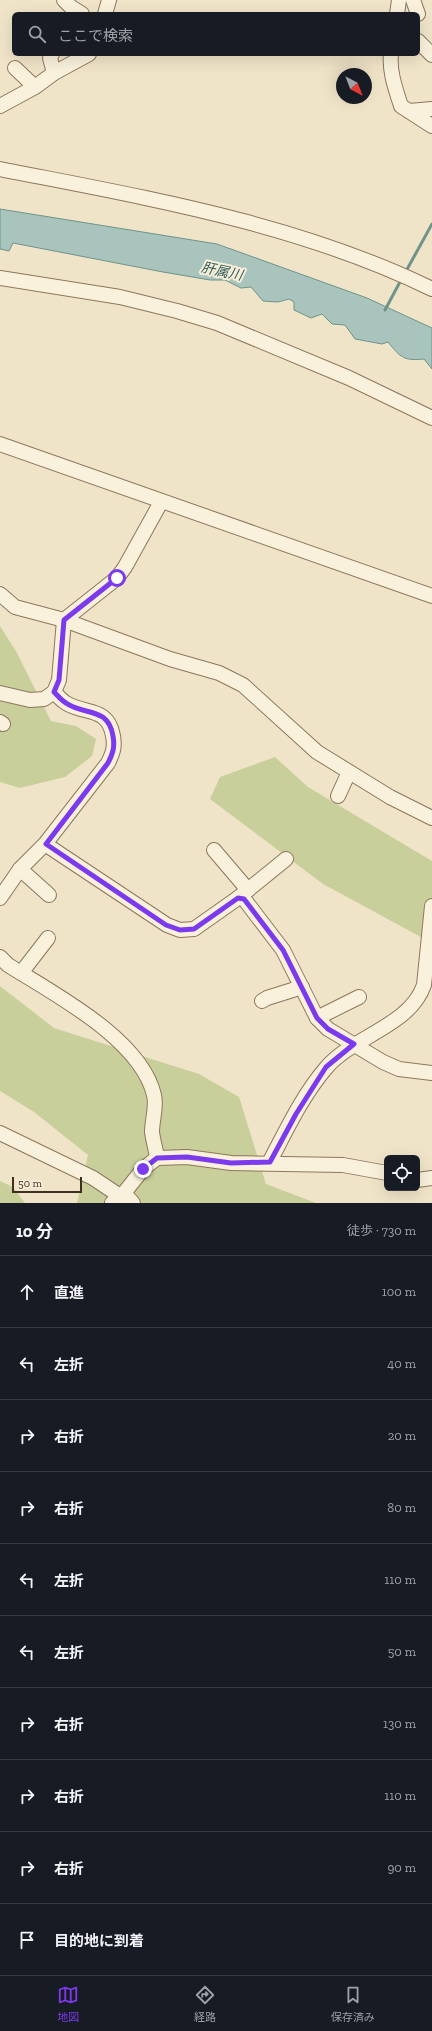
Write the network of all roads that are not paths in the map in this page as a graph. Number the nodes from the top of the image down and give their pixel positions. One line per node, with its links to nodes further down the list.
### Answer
1 (64, 0): 5 (street)
2 (110, 0): 6 (street)
3 (398, 0): 7 (street)
4 (414, 0): 8 (street)
5 (79, 12)
6 (106, 12)
7 (397, 12)
8 (417, 12)
9 (420, 44): 10 (street)
10 (432, 55)
11 (51, 56): 15 (street)
12 (85, 56): 15 (street)
13 (391, 56): 19 (street)
14 (15, 68): 16 (street)
15 (54, 73): 16 (street)
16 (35, 87): 17 (street)
17 (0, 106)
18 (432, 109): 19 (street)
19 (410, 111): 20 (street)
20 (432, 126)
21 (0, 169): 23 (street)
22 (0, 278): 24 (street)
23 (432, 289)
24 (432, 418)
25 (0, 444): 26 (street)
26 (161, 502): 28 (street); 29 (street)
27 (0, 594): 29 (street)
28 (432, 596)
29 (64, 620): 30 (street); 32 (street)
30 (54, 692): 31 (street); 35 (street)
31 (0, 693)
32 (349, 772): 33 (street); 34 (street)
33 (338, 796)
34 (432, 818)
35 (46, 844): 38 (street); 40 (street)
36 (214, 850): 40 (street)
37 (286, 859): 40 (street)
38 (20, 869): 39 (street); 41 (street)
39 (2, 891)
40 (243, 894): 46 (street)
41 (49, 895)
42 (432, 906): 50 (street)
43 (48, 938): 45 (street)
44 (0, 957): 45 (street)
45 (21, 973): 53 (street)
46 (302, 987): 48 (street); 49 (street)
47 (359, 997): 49 (street)
48 (262, 1001)
49 (317, 1018): 50 (street)
50 (354, 1044): 51 (street); 54 (street)
51 (432, 1073)
52 (0, 1133): 58 (street)
53 (157, 1158): 54 (street); 58 (street)
54 (270, 1162): 55 (street)
55 (384, 1172)
56 (432, 1178): 57 (street)
57 (420, 1180)
58 (122, 1199)

